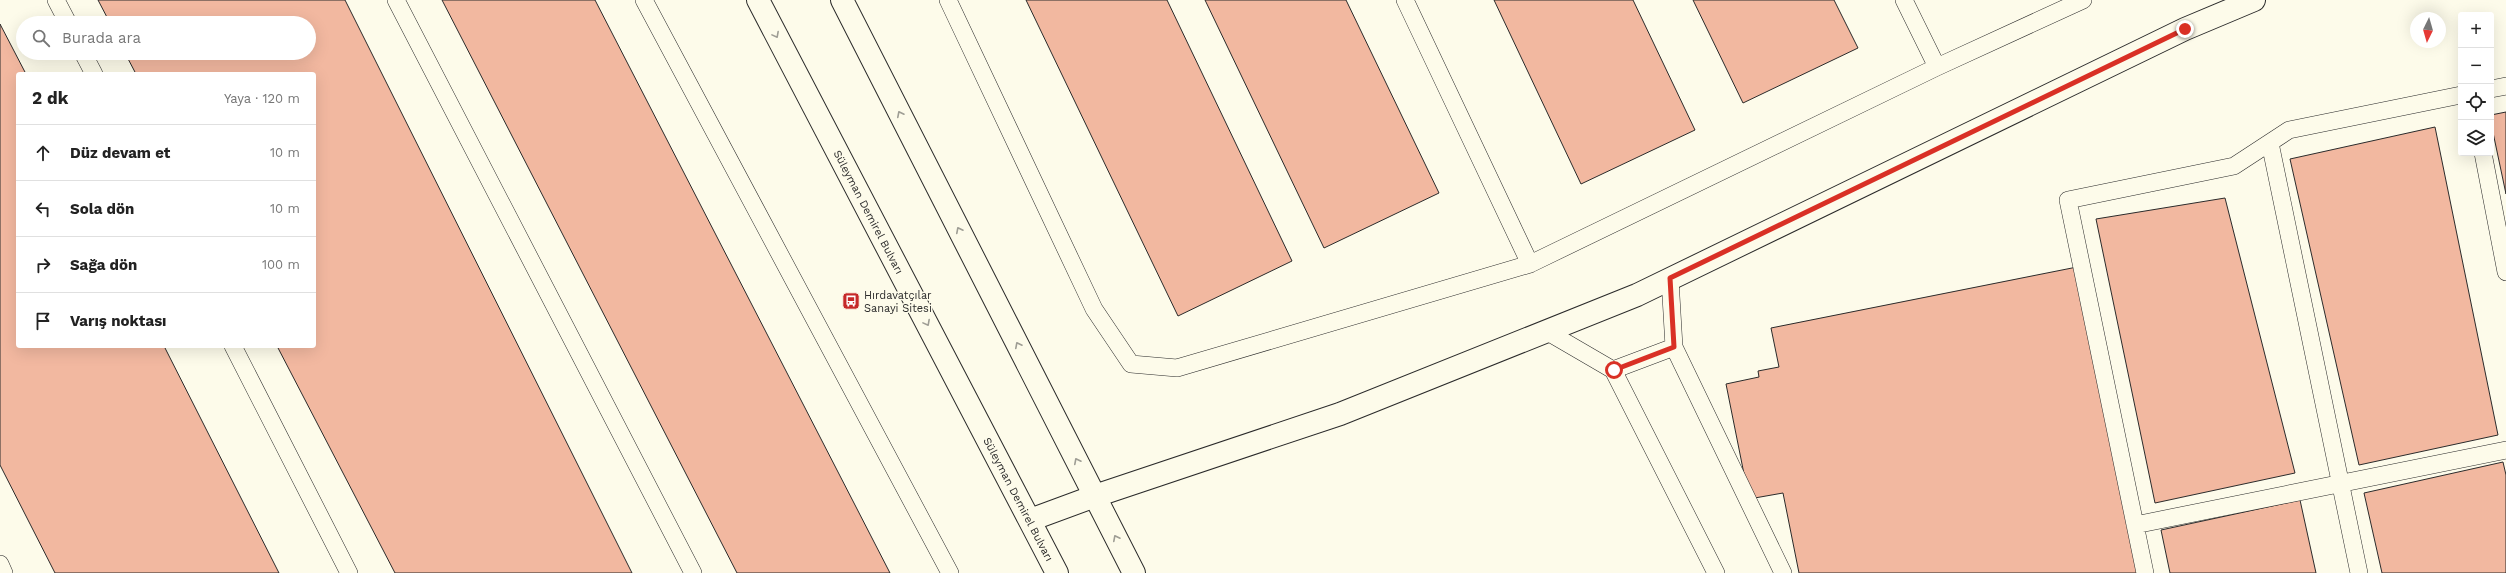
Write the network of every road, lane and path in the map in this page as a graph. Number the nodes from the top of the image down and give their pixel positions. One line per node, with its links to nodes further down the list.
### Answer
1 (56, 0): 11 (lane)
2 (396, 0): 35 (lane)
3 (644, 0): 36 (lane)
4 (758, 0): 30 (street, Süleyman Demirel Bulvarı, one-way to 30)
5 (842, 0): 29 (street, one-way to 5)
6 (948, 0): 20 (lane)
7 (1405, 0): 20 (lane)
8 (1904, 0): 13 (lane)
9 (2083, 0): 13 (lane)
10 (2254, 0): 22 (street)
11 (64, 16)
12 (87, 60): 14 (lane)
13 (1937, 67): 20 (lane)
14 (93, 72)
15 (2506, 86): 16 (lane)
16 (2494, 88)
17 (2458, 96): 18 (lane)
18 (2270, 143): 28 (lane); 31 (lane)
19 (2484, 156): 21 (lane)
20 (1530, 264)
21 (2506, 272)
22 (1670, 278): 23 (street); 24 (lane)
23 (1546, 331): 26 (lane); 29 (street)
24 (1674, 347): 26 (lane); 40 (lane)
25 (234, 348): 34 (lane)
26 (1614, 370): 39 (lane)
27 (2506, 450): 28 (lane)
28 (2340, 484): 31 (lane); 42 (lane)
29 (1095, 496): 30 (street); 38 (street, one-way to 29)
30 (1030, 520): 37 (street, Süleyman Demirel Bulvarı)
31 (2135, 525): 41 (lane)
32 (0, 564): 33 (lane)
33 (4, 573)
34 (349, 573)
35 (693, 573)
36 (950, 573)
37 (1057, 573)
38 (1134, 573)
39 (1716, 573)
40 (1783, 573)
41 (2145, 573)
42 (2359, 573)

